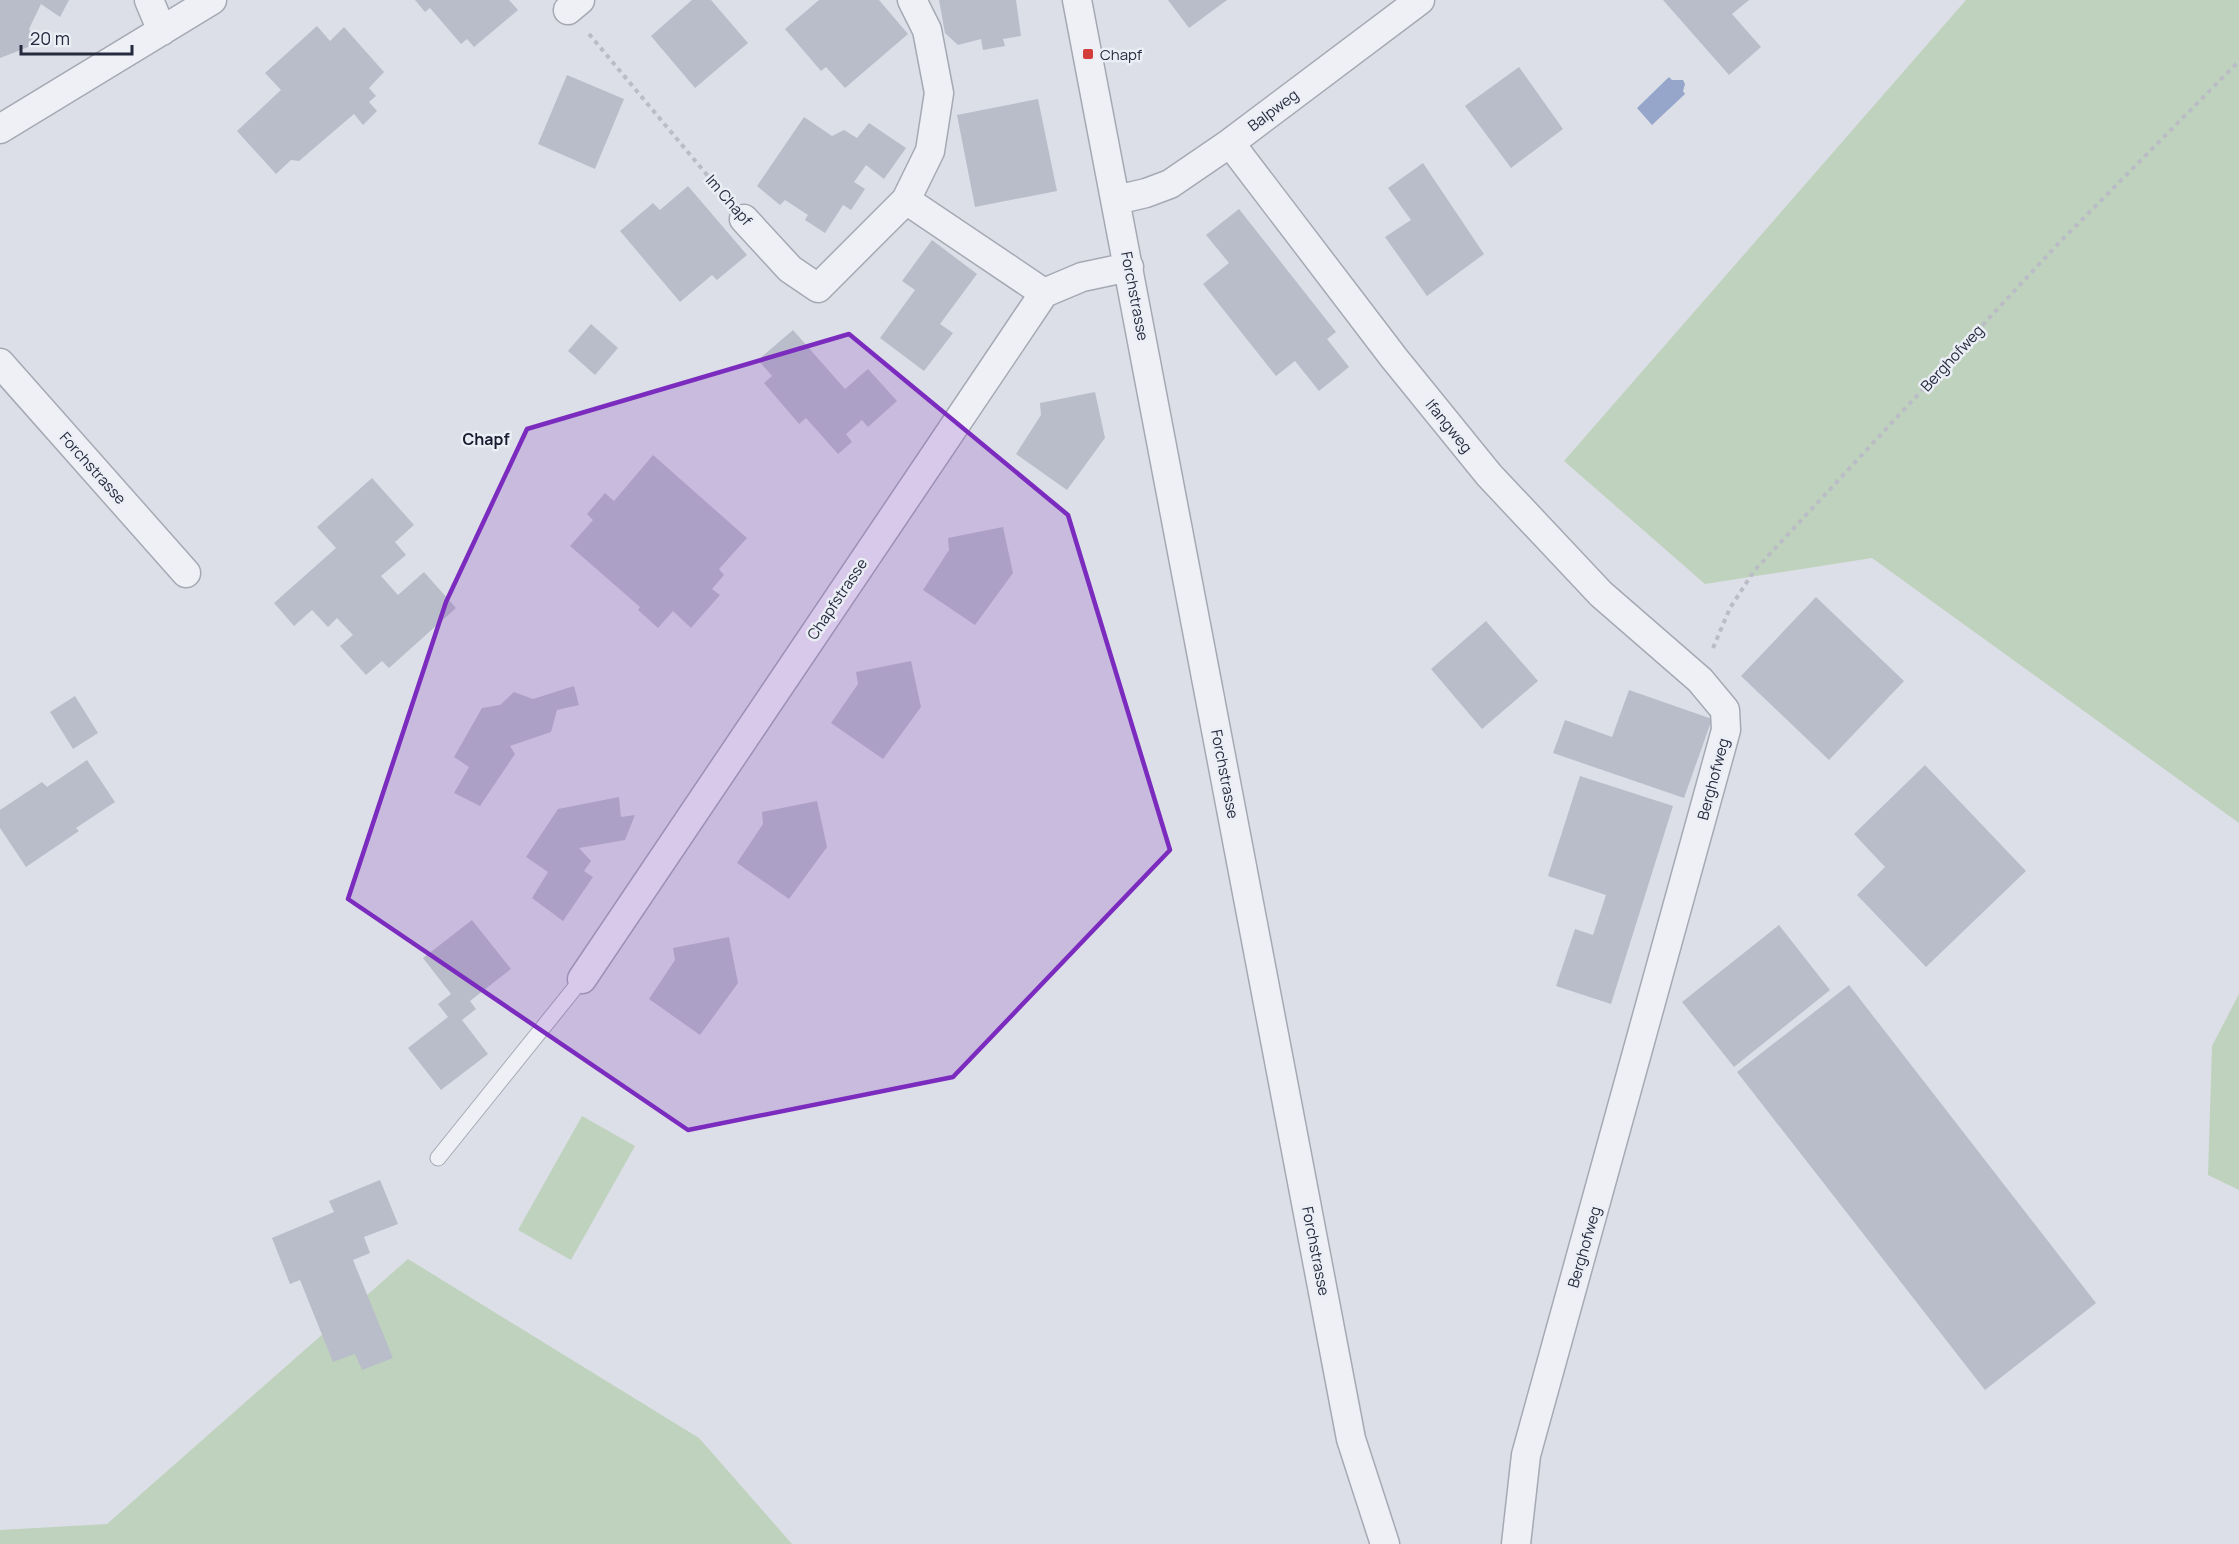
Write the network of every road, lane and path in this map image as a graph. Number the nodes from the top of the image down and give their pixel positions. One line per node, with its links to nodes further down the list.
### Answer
1 (149, 0): 7 (street)
2 (212, 0): 7 (street)
3 (912, 0): 11 (street, Im Chapf)
4 (1077, 0): 12 (street, Forchstrasse)
5 (1420, 0): 10 (street, Balpweg)
6 (574, 5): 13 (path, Im Chapf)
7 (162, 31): 9 (street)
8 (2239, 61): 18 (path, Berghofweg)
9 (0, 129)
10 (1230, 143): 12 (street, Balpweg); 18 (street, Ifangweg)
11 (906, 200): 13 (street, Im Chapf); 15 (street)
12 (1116, 200): 14 (street, Forchstrasse)
13 (744, 219)
14 (1129, 267): 15 (street); 21 (street, Forchstrasse)
15 (1044, 293): 19 (street, Chapfstrasse)
16 (0, 363): 17 (street, Forchstrasse)
17 (186, 573)
18 (1700, 680): 22 (street, Berghofweg)
19 (582, 980): 20 (lane)
20 (438, 1158)
21 (1385, 1544)
22 (1516, 1544)

